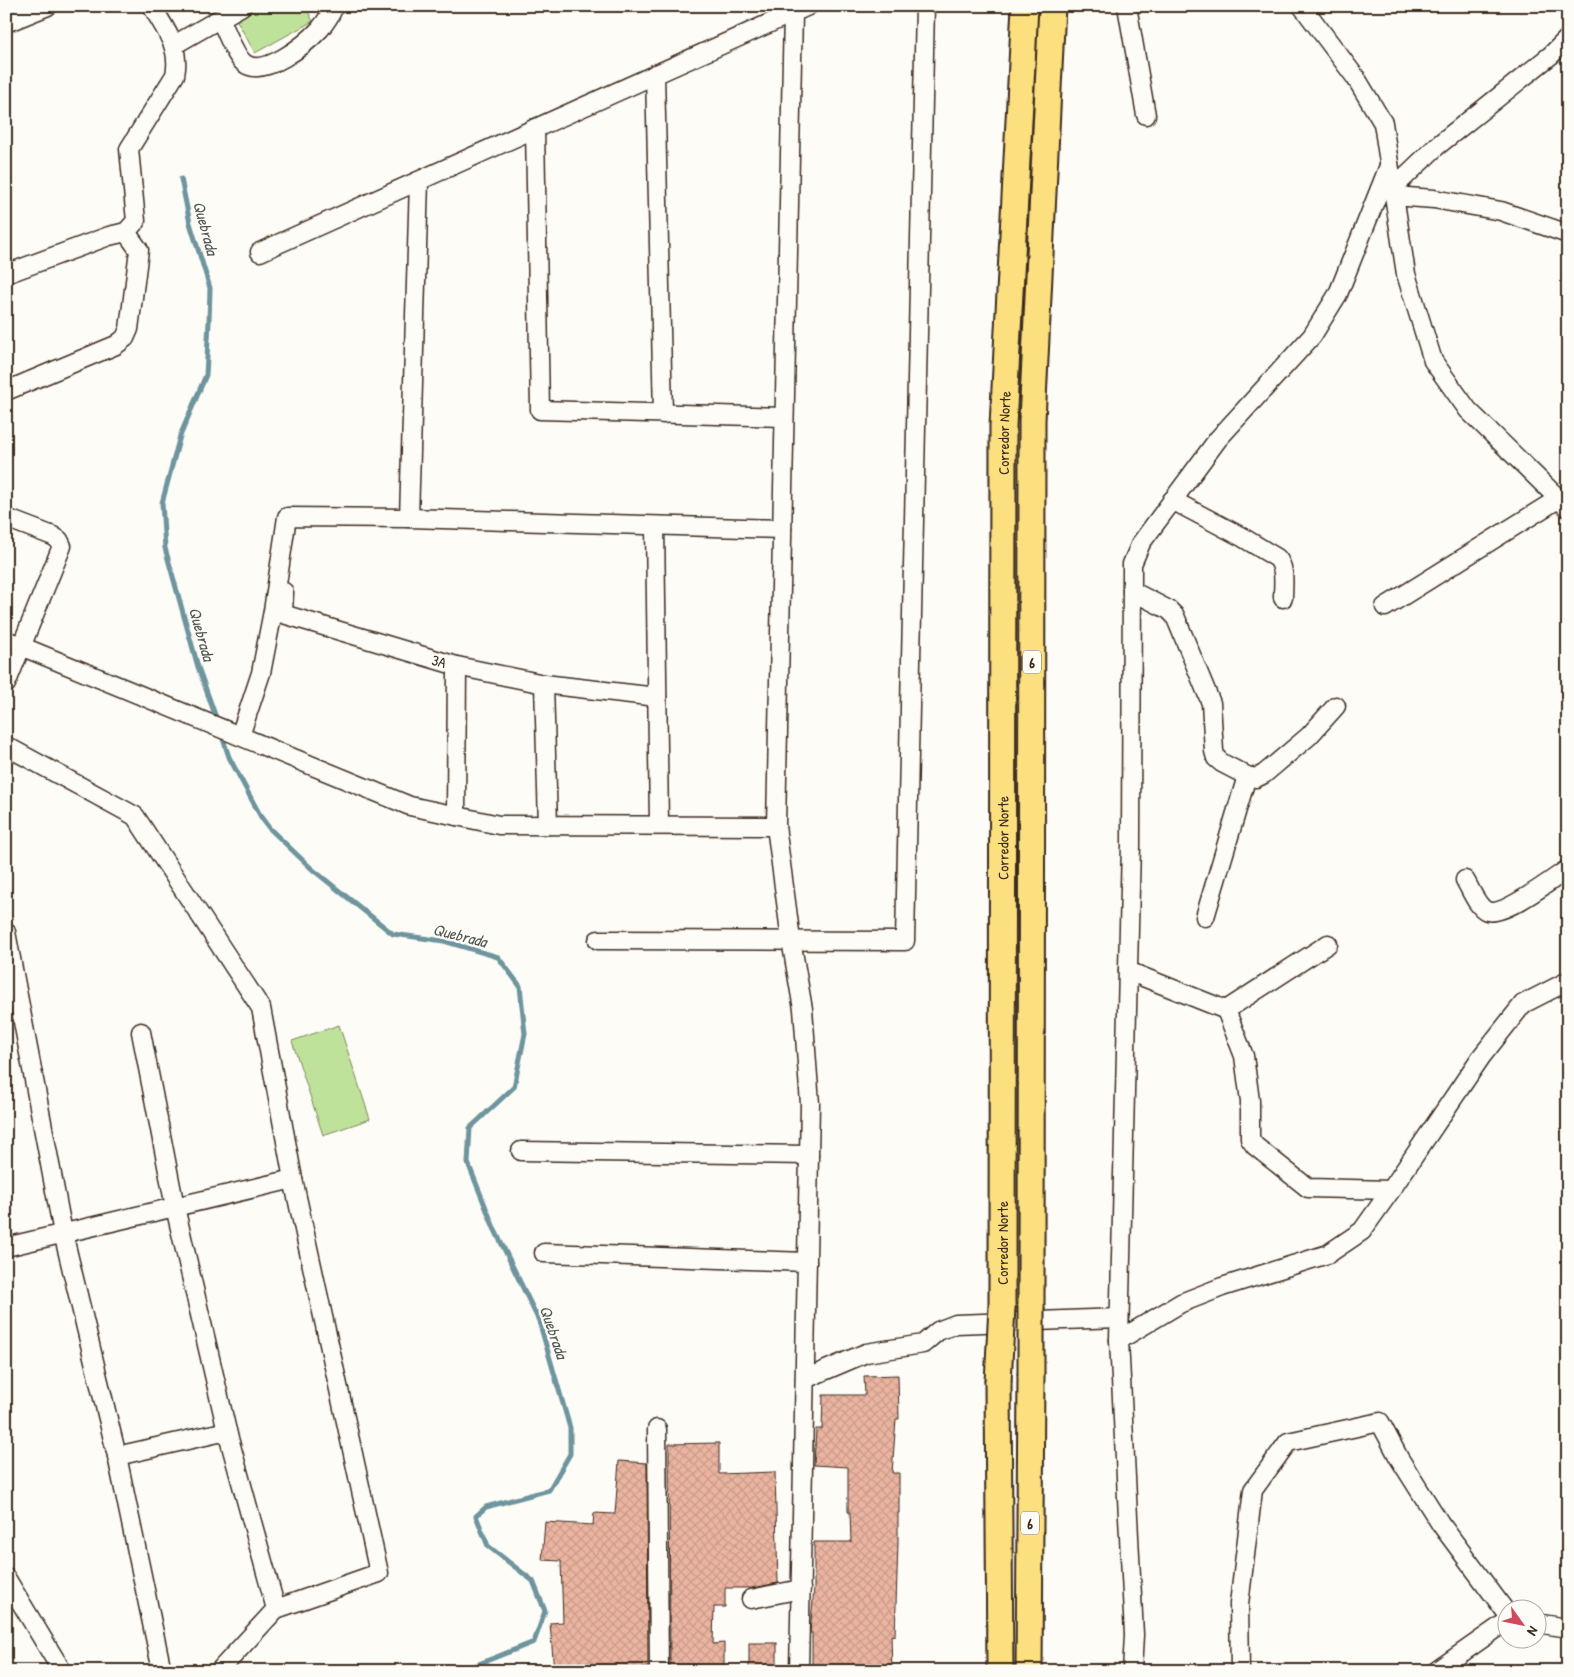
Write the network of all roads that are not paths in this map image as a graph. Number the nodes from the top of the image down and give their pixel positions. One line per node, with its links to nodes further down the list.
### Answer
1 (48, 6): 12 (street)
2 (152, 6): 14 (street)
3 (242, 6): 11 (street)
4 (334, 6): 11 (street)
5 (925, 6): 56 (street)
6 (1127, 6): 16 (street)
7 (1302, 6): 18 (street)
8 (800, 9): 15 (street); 27 (street)
9 (1051, 12): 92 (highway, Corredor Norte / 6, bridge)
10 (1025, 13): 91 (highway, Corredor Norte / 6, bridge)
11 (221, 20): 14 (street)
12 (6, 23)
13 (1568, 38): 20 (street)
14 (174, 45): 21 (street)
15 (655, 74): 17 (street); 26 (street)
16 (1146, 115)
17 (535, 128): 19 (street); 26 (street)
18 (1389, 166): 20 (street); 28 (street)
19 (419, 181): 23 (street); 31 (street)
20 (1393, 192): 22 (street); 29 (street)
21 (126, 232): 24 (street); 25 (street)
22 (1568, 234)
23 (260, 252)
24 (6, 274)
25 (6, 391)
26 (663, 414): 27 (street)
27 (784, 417): 33 (street)
28 (1172, 500): 35 (street); 36 (street)
29 (1563, 503): 37 (street)
30 (6, 518): 38 (street)
31 (408, 518): 32 (street); 34 (street)
32 (656, 526): 33 (street); 42 (street)
33 (782, 530): 50 (street)
34 (281, 557): 39 (street, 3A); 44 (street)
35 (1132, 591): 46 (street); 59 (street)
36 (1283, 598)
37 (1384, 607)
38 (14, 643): 40 (street); 44 (street)
39 (457, 666): 41 (street, 3A); 47 (street)
40 (6, 684)
41 (544, 684): 42 (street, 3A); 48 (street)
42 (658, 697): 49 (street)
43 (1336, 706): 46 (street)
44 (236, 735): 47 (street)
45 (6, 746): 65 (street)
46 (1247, 776): 53 (street)
47 (456, 816): 48 (street)
48 (548, 825): 49 (street)
49 (659, 825): 50 (street)
50 (776, 826): 56 (street)
51 (1568, 869): 52 (street)
52 (1465, 880)
53 (1205, 917)
54 (6, 932): 58 (street)
55 (598, 940): 56 (street)
56 (791, 940): 64 (street)
57 (1328, 944): 61 (street)
58 (10, 968): 68 (street)
59 (1128, 971): 61 (street); 72 (street)
60 (1568, 981): 66 (street)
61 (1226, 1010): 66 (street)
62 (141, 1032): 67 (street)
63 (521, 1151): 64 (street)
64 (809, 1155): 71 (street)
65 (293, 1179): 67 (street); 82 (street)
66 (1391, 1190): 73 (street)
67 (175, 1207): 68 (street); 76 (street)
68 (63, 1233): 69 (street); 77 (street)
69 (6, 1246)
70 (544, 1253): 71 (street)
71 (807, 1262): 74 (street)
72 (1119, 1318): 73 (street); 74 (street)
73 (1118, 1340): 93 (street)
74 (805, 1379): 79 (street)
75 (657, 1429): 89 (street)
76 (227, 1431): 77 (street); 82 (street)
77 (117, 1456): 87 (street)
78 (6, 1578): 86 (street)
79 (801, 1589): 80 (street); 90 (street)
80 (751, 1599)
81 (1497, 1600): 94 (street)
82 (276, 1609): 88 (street)
83 (1546, 1625): 84 (street)
84 (1568, 1628)
85 (1496, 1629): 95 (street)
86 (62, 1671)
87 (162, 1671)
88 (219, 1671)
89 (659, 1671)
90 (799, 1671)
91 (1000, 1671)
92 (1030, 1671)
93 (1132, 1671)
94 (1240, 1671)
95 (1436, 1671)

